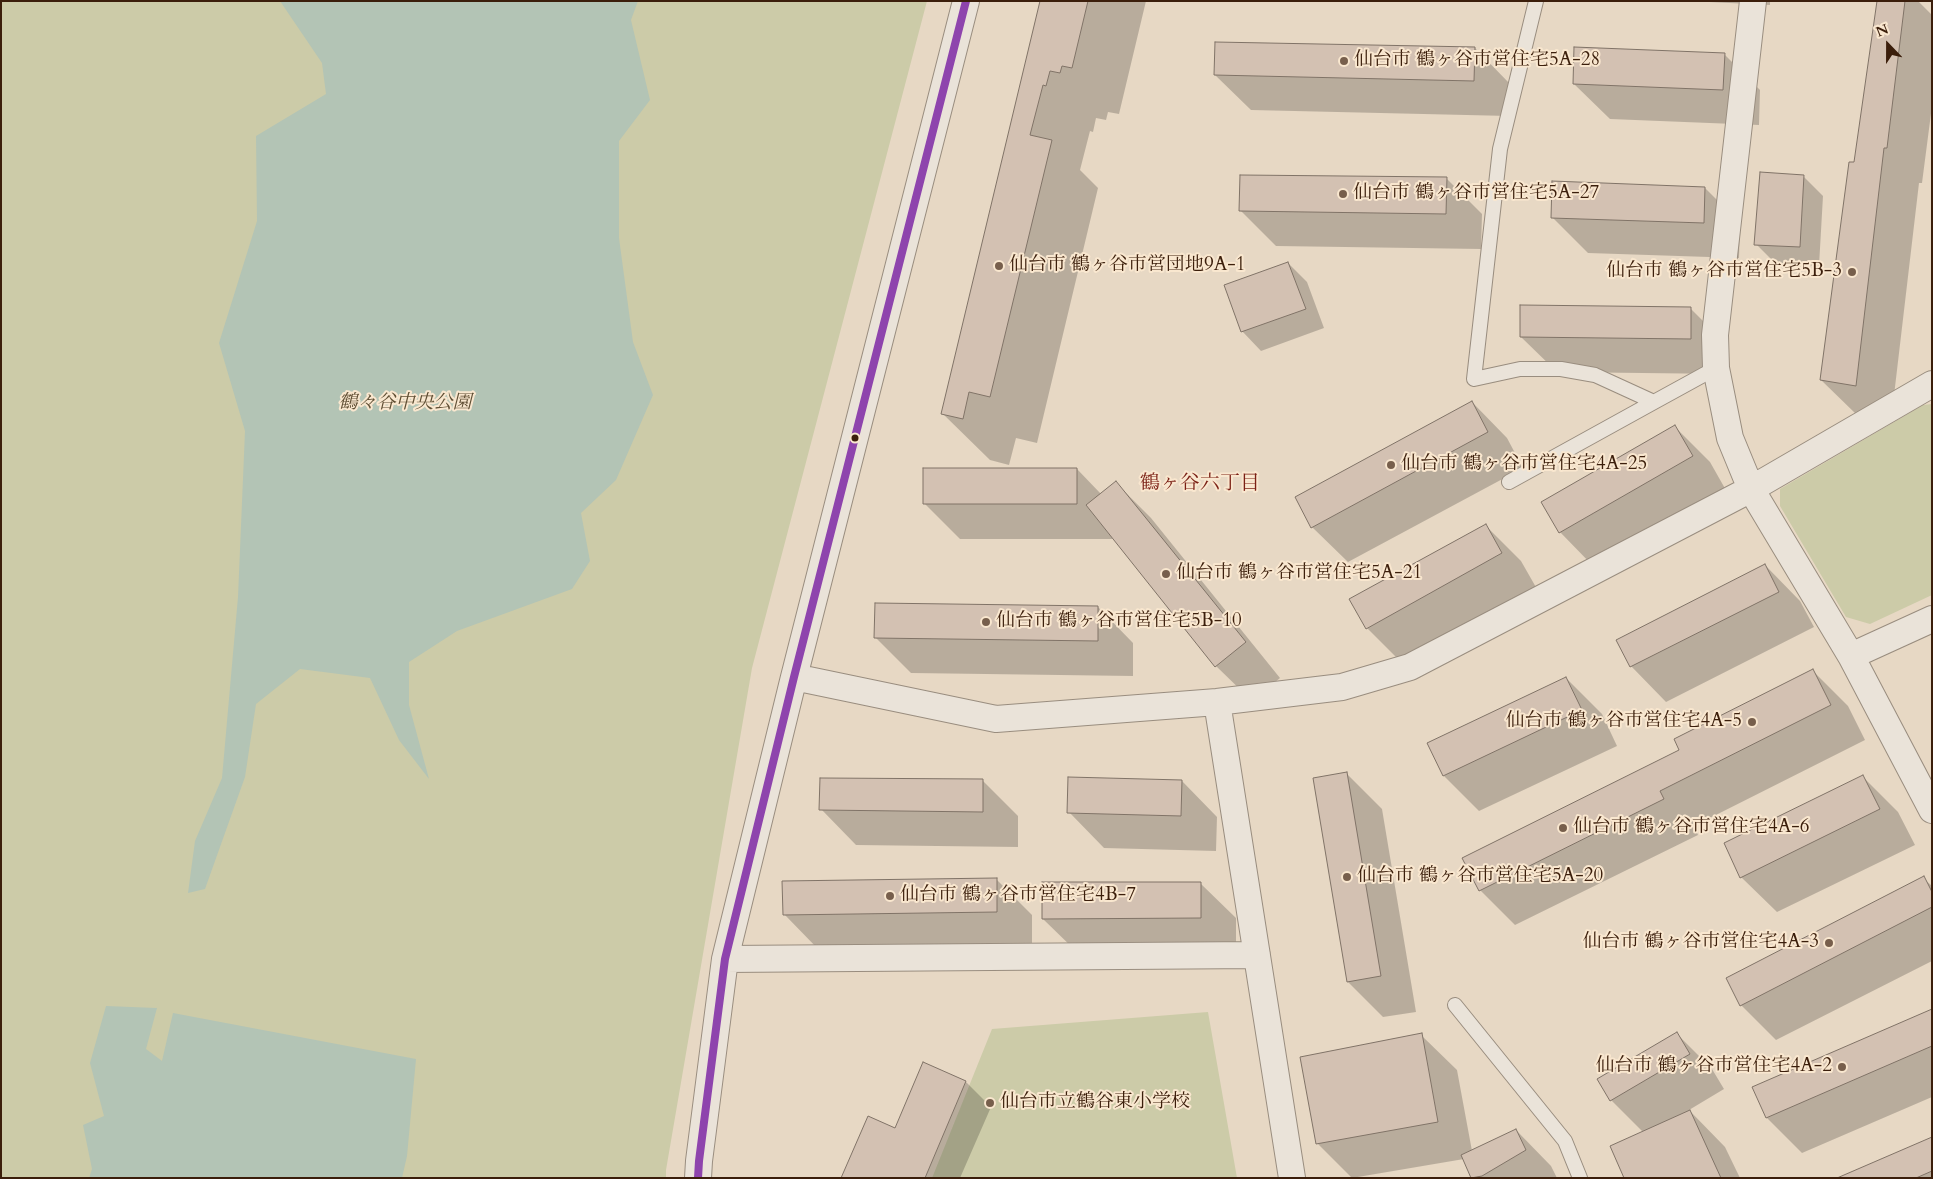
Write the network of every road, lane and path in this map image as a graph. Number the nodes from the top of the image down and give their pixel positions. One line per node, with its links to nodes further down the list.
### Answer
1 (966, 1): 11 (street)
2 (1536, 1): 6 (lane)
3 (1753, 1): 4 (street)
4 (1716, 368): 6 (lane); 8 (street)
5 (1932, 384): 8 (street)
6 (1654, 402): 7 (lane)
7 (1509, 482)
8 (1751, 490): 10 (street); 12 (street)
9 (1932, 619): 10 (street)
10 (1851, 656): 13 (street)
11 (794, 677): 12 (street); 15 (street)
12 (1217, 702): 14 (street)
13 (1932, 810)
14 (1257, 955): 15 (street); 18 (street)
15 (725, 960): 17 (street)
16 (1455, 1005): 19 (lane)
17 (698, 1178)
18 (1292, 1178)
19 (1580, 1178)

